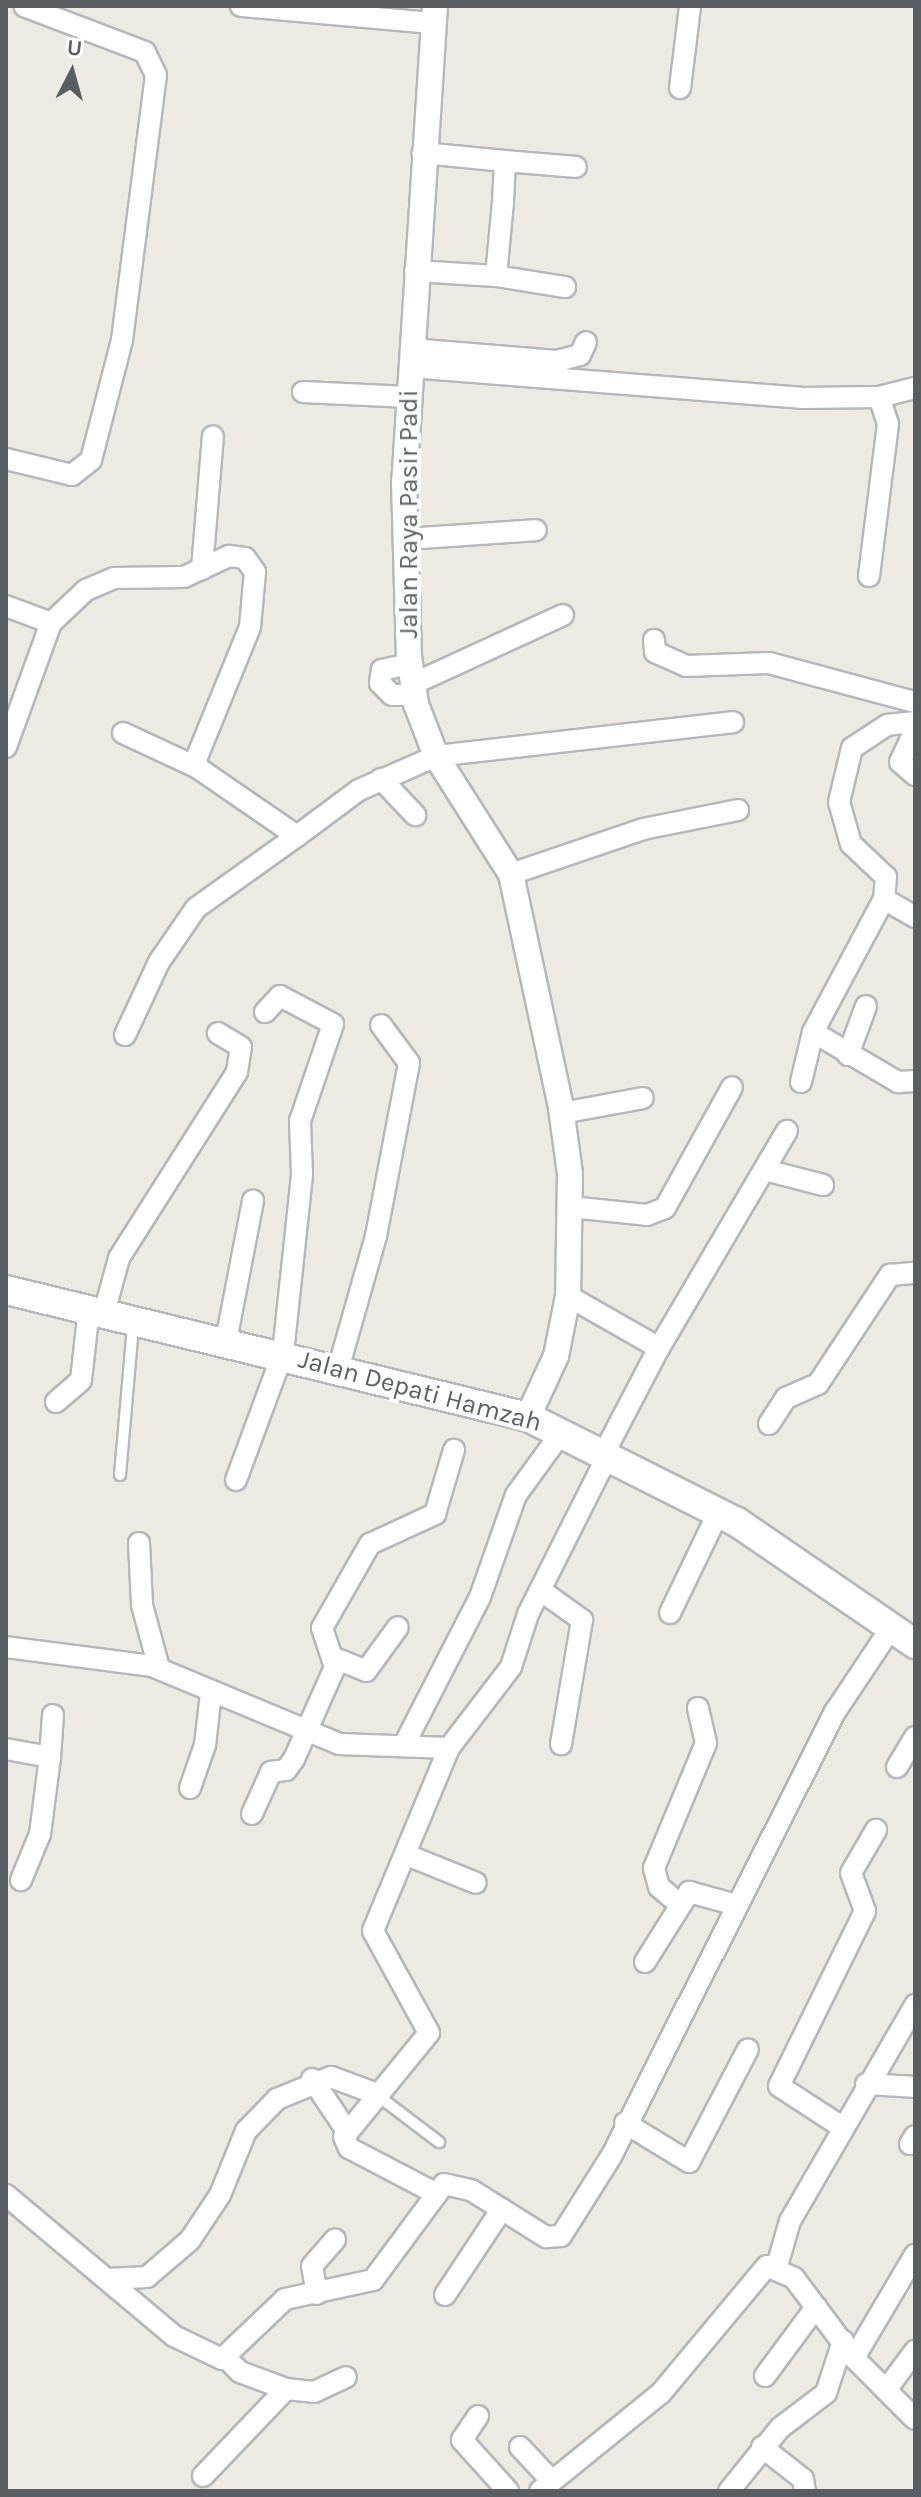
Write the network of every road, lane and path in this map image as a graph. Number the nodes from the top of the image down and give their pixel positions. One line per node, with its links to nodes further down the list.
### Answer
1 (241, 6): 4 (street)
2 (690, 6): 5 (street)
3 (36, 9): 19 (street)
4 (434, 15): 6 (street, Jalan Raya Pasir Padi)
5 (680, 88)
6 (422, 153): 7 (street); 9 (street, Jalan Raya Pasir Padi)
7 (505, 161): 8 (street); 10 (street)
8 (576, 167)
9 (415, 271): 10 (street); 13 (street, Jalan Raya Pasir Padi)
10 (496, 276): 11 (street)
11 (565, 287)
12 (586, 342): 13 (street)
13 (410, 358): 16 (street, Jalan Raya Pasir Padi); 17 (street)
14 (915, 388): 17 (street)
15 (303, 392): 16 (street)
16 (409, 397): 21 (street, Jalan Raya Pasir Padi)
17 (879, 397): 23 (street)
18 (213, 436): 22 (street)
19 (6, 459)
20 (536, 530): 21 (street)
21 (405, 539): 28 (street, Jalan Raya Pasir Padi)
22 (202, 569): 26 (street); 36 (street)
23 (869, 576)
24 (6, 606): 26 (street)
25 (563, 615): 28 (street)
26 (51, 623): 34 (street)
27 (654, 640): 29 (street)
28 (412, 681): 35 (street, Jalan Raya Pasir Padi)
29 (915, 702)
30 (733, 722): 35 (street)
31 (915, 722): 43 (street)
32 (915, 730): 37 (street)
33 (123, 733): 36 (street)
34 (6, 747)
35 (436, 756): 38 (street); 42 (street, Jalan Raya Pasir Padi)
36 (198, 768): 41 (street)
37 (915, 775)
38 (381, 779): 40 (street); 41 (street)
39 (738, 810): 42 (street)
40 (415, 815)
41 (297, 836): 50 (street)
42 (511, 874): 56 (street, Jalan Raya Pasir Padi)
43 (884, 899): 44 (street); 48 (street)
44 (915, 917)
45 (866, 1006): 51 (street)
46 (265, 1012): 69 (street)
47 (381, 1025): 70 (street)
48 (813, 1032): 51 (street); 53 (street)
49 (218, 1033): 65 (street)
50 (125, 1035)
51 (848, 1055): 52 (street)
52 (915, 1081)
53 (801, 1082)
54 (732, 1087): 61 (street)
55 (643, 1098): 56 (street)
56 (562, 1113): 61 (street, Jalan Raya Pasir Padi)
57 (787, 1131): 58 (street)
58 (765, 1170): 59 (street); 68 (street)
59 (823, 1185)
60 (253, 1201): 67 (street)
61 (570, 1207): 64 (street, Jalan Raya Pasir Padi)
62 (915, 1273): 73 (street)
63 (6, 1290): 65 (main road, Jalan Depati Hamzah)
64 (568, 1296): 68 (street); 72 (street, Jalan Raya Pasir Padi)
65 (97, 1311): 66 (main road, Jalan Depati Hamzah); 71 (street)
66 (133, 1319): 67 (main road, Jalan Depati Hamzah); 77 (lane)
67 (226, 1341): 69 (main road, Jalan Depati Hamzah)
68 (659, 1348): 76 (street)
69 (283, 1353): 70 (main road, Jalan Depati Hamzah); 78 (street)
70 (339, 1366): 72 (main road, Jalan Depati Hamzah)
71 (56, 1402)
72 (528, 1417): 74 (main road, Jalan Depati Hamzah)
73 (769, 1424)
74 (562, 1432): 76 (main road, Jalan Depati Hamzah); 93 (street)
75 (454, 1450): 86 (street)
76 (606, 1454): 79 (main road, Jalan Depati Hamzah); 81 (street)
77 (120, 1475)
78 (236, 1480)
79 (719, 1511): 82 (street); 84 (main road, Jalan Depati Hamzah)
80 (139, 1543): 87 (street)
81 (540, 1590): 94 (street); 95 (street)
82 (670, 1613)
83 (398, 1627): 86 (street)
84 (903, 1634): 106 (street)
85 (6, 1647): 87 (street)
86 (337, 1659): 91 (street)
87 (159, 1668): 88 (street)
88 (211, 1693): 91 (street); 99 (street)
89 (698, 1708): 105 (street)
90 (53, 1715): 97 (street)
91 (304, 1731): 93 (street); 100 (street)
92 (915, 1737): 98 (street)
93 (405, 1743): 95 (street)
94 (561, 1744)
95 (449, 1748): 102 (street)
96 (6, 1749): 97 (street)
97 (50, 1757): 103 (street)
98 (897, 1767)
99 (190, 1788)
100 (252, 1814)
101 (876, 1830): 115 (street)
102 (407, 1855): 104 (street); 113 (street)
103 (21, 1880)
104 (476, 1883)
105 (677, 1902): 106 (street); 107 (street)
106 (737, 1905): 114 (street)
107 (645, 1962)
108 (915, 2005): 111 (street)
109 (748, 2049): 114 (street)
110 (312, 2079): 113 (street); 116 (street); 124 (street)
111 (866, 2084): 112 (street); 115 (street)
112 (915, 2087)
113 (377, 2094): 116 (street); 117 (lane)
114 (625, 2123): 120 (street)
115 (842, 2127): 123 (street)
116 (347, 2131): 118 (street)
117 (439, 2142)
118 (437, 2194): 120 (street); 125 (street)
119 (6, 2195): 124 (street)
120 (502, 2209): 126 (street)
121 (335, 2240): 125 (street)
122 (915, 2255): 128 (street)
123 (777, 2266): 127 (street); 140 (street)
124 (108, 2279): 130 (street)
125 (317, 2294): 130 (street)
126 (445, 2295)
127 (816, 2307): 128 (street); 131 (street)
128 (848, 2350): 134 (street); 138 (street)
129 (915, 2351): 134 (street)
130 (226, 2358): 133 (street)
131 (765, 2376)
132 (346, 2377): 133 (street)
133 (286, 2389): 139 (street)
134 (886, 2390): 136 (street)
135 (478, 2416): 141 (street)
136 (915, 2419)
137 (520, 2447): 140 (street)
138 (762, 2447): 142 (street); 143 (street)
139 (203, 2476)
140 (546, 2486)
141 (508, 2491)
142 (729, 2491)
143 (805, 2491)

